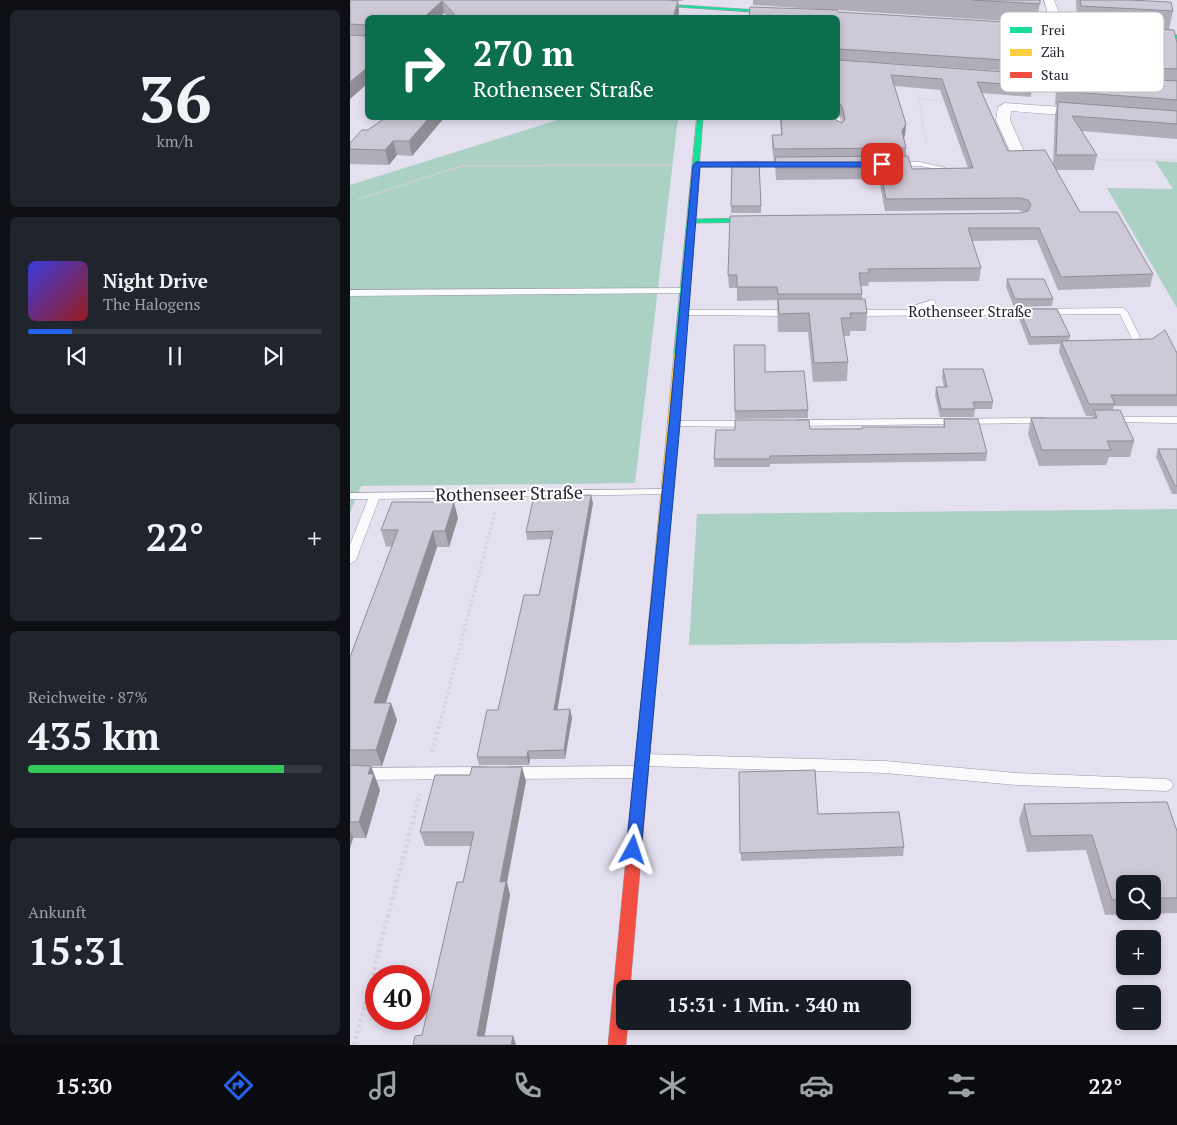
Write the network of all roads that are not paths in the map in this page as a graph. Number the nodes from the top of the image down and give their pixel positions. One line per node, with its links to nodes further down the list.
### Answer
1 (573, 0): 3 (street)
2 (1049, 0): 4 (street)
3 (722, 9): 5 (street)
4 (1054, 12)
5 (795, 13)
6 (988, 25): 7 (street)
7 (1000, 26)
8 (1164, 36): 9 (street)
9 (1177, 37)
10 (988, 76): 11 (street)
11 (1000, 77)
12 (1100, 114): 16 (street)
13 (700, 120): 19 (street)
14 (837, 120): 15 (lane)
15 (840, 131)
16 (1020, 158)
17 (796, 164): 19 (lane)
18 (891, 164): 20 (lane)
19 (696, 165): 22 (street)
20 (942, 168)
21 (775, 220): 22 (street)
22 (691, 221): 23 (street)
23 (685, 292): 24 (lane); 29 (street)
24 (350, 293)
25 (932, 303): 28 (lane, Rothenseer Straße)
26 (800, 313): 29 (lane)
27 (839, 313): 28 (lane, Rothenseer Straße)
28 (899, 313): 30 (lane, Rothenseer Straße)
29 (683, 314): 35 (street)
30 (1134, 337)
31 (1098, 420): 32 (lane)
32 (1177, 420)
33 (1059, 421): 34 (lane)
34 (783, 423)
35 (674, 424): 36 (lane); 37 (street)
36 (764, 424)
37 (667, 492): 39 (lane, Rothenseer Straße); 41 (street)
38 (350, 496): 39 (lane, Rothenseer Straße)
39 (375, 496): 40 (lane)
40 (350, 560)
41 (640, 766): 42 (lane); 43 (lane); 44 (street)
42 (350, 774)
43 (1166, 785)
44 (617, 1045)

